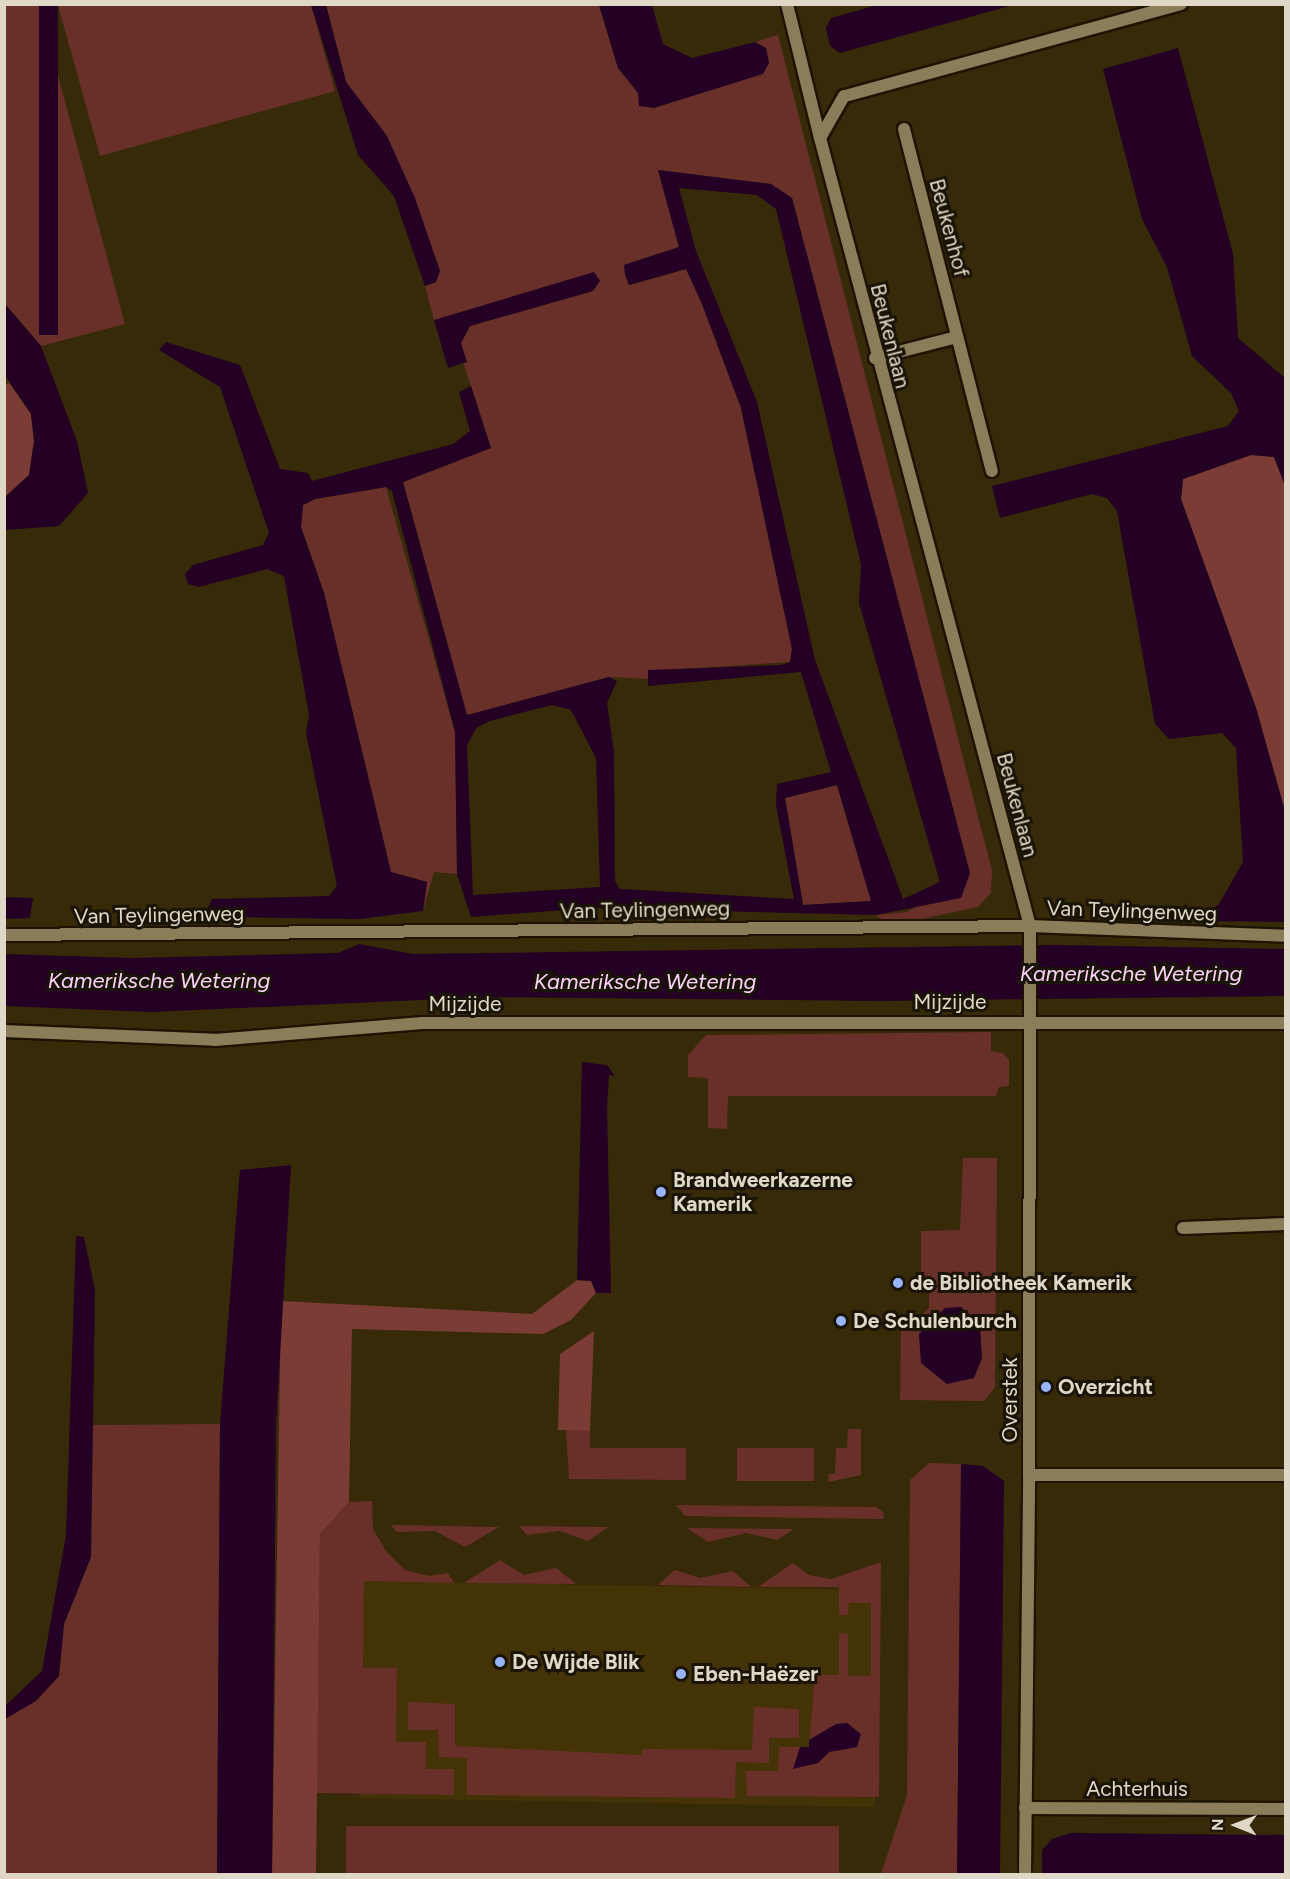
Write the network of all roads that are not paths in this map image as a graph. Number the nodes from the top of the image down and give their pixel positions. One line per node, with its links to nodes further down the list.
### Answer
1 (787, 4): 4 (street, Beukenlaan)
2 (1181, 4): 4 (street)
3 (904, 129): 5 (street, Beukenhof)
4 (820, 138): 6 (street, Beukenlaan)
5 (957, 337): 6 (street); 7 (street, Beukenhof)
6 (875, 358): 8 (street, Beukenlaan)
7 (992, 471)
8 (1030, 926): 9 (street, Van Teylingenweg); 10 (street, Van Teylingenweg); 11 (street, Overstek)
9 (4, 935)
10 (1286, 936)
11 (1030, 1016): 12 (street, Mijzijde); 13 (street, Mijzijde); 16 (street, Overstek)
12 (1286, 1023)
13 (4, 1031)
14 (1286, 1224): 15 (street)
15 (1183, 1228)
16 (1029, 1474): 17 (street); 18 (street, Overstek)
17 (1286, 1475)
18 (1025, 1808): 19 (street, Achterhuis); 20 (street, Overstek)
19 (1286, 1809)
20 (1025, 1875)

